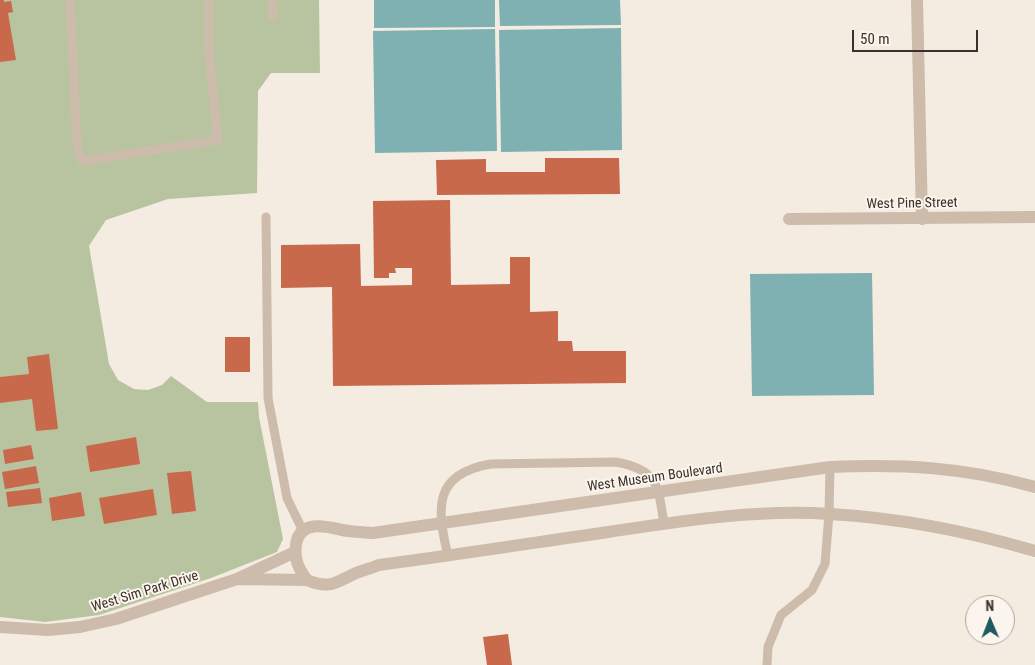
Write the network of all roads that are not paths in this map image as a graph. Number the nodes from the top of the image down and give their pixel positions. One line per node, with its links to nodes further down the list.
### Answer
1 (70, 0): 2 (lane)
2 (209, 0)
3 (272, 0): 5 (lane)
4 (917, 0): 8 (street)
5 (273, 17)
6 (266, 217): 16 (lane)
7 (1035, 218): 8 (street, West Pine Street)
8 (922, 219): 9 (street, West Pine Street)
9 (789, 220)
10 (830, 467): 11 (street, West Museum Boulevard); 12 (street, West Museum Boulevard); 13 (lane)
11 (1035, 487)
12 (659, 492): 14 (street, West Museum Boulevard); 14 (lane); 15 (lane)
13 (829, 514): 15 (street); 17 (street); 23 (lane)
14 (441, 523): 16 (street, West Museum Boulevard); 19 (lane)
15 (664, 524): 19 (street)
16 (303, 531): 18 (street)
17 (1035, 551)
18 (295, 552): 20 (street); 21 (street)
19 (448, 556): 21 (street)
20 (237, 579): 21 (street); 22 (street, West Sim Park Drive)
21 (307, 580)
22 (0, 627)
23 (767, 665)

